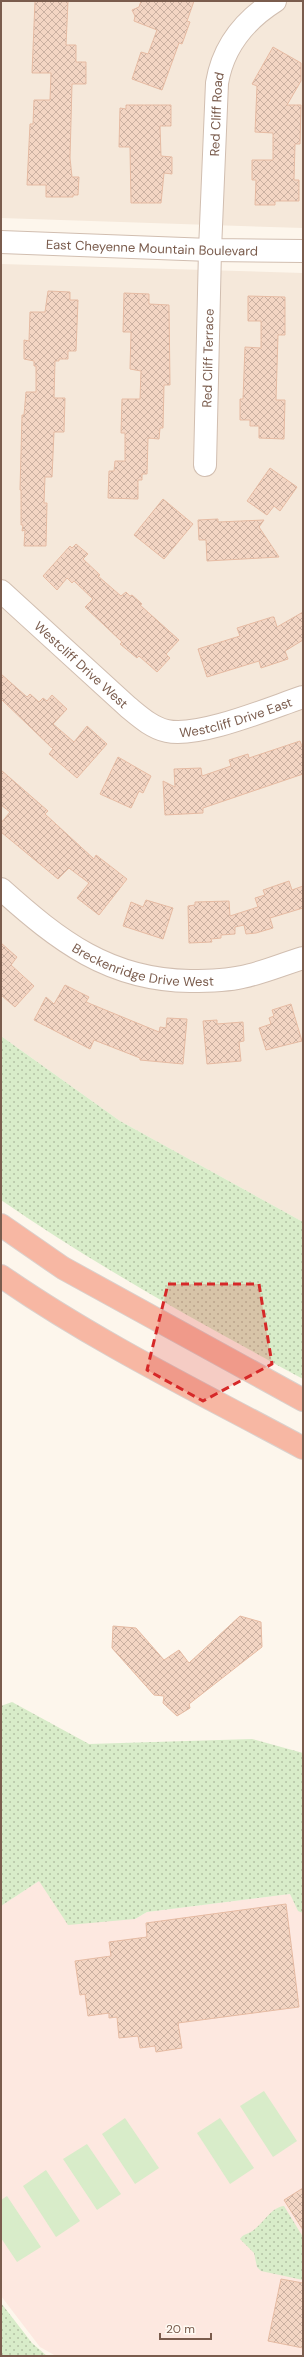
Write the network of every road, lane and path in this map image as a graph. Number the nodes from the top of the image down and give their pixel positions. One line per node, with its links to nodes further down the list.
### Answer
1 (275, 1): 3 (street, Red Cliff Road)
2 (1, 242): 3 (street, East Cheyenne Mountain Boulevard)
3 (210, 250): 4 (street, East Cheyenne Mountain Boulevard); 5 (street, Red Cliff Terrace)
4 (303, 251)
5 (205, 465)
6 (1, 591): 8 (street, Westcliff Drive West)
7 (303, 697): 8 (street, Westcliff Drive East)
8 (167, 731)
9 (1, 889): 10 (street, Breckenridge Drive West)
10 (303, 958)
11 (1, 1225): 13 (highway)
12 (1, 1276): 14 (highway)
13 (303, 1400)
14 (303, 1448)

